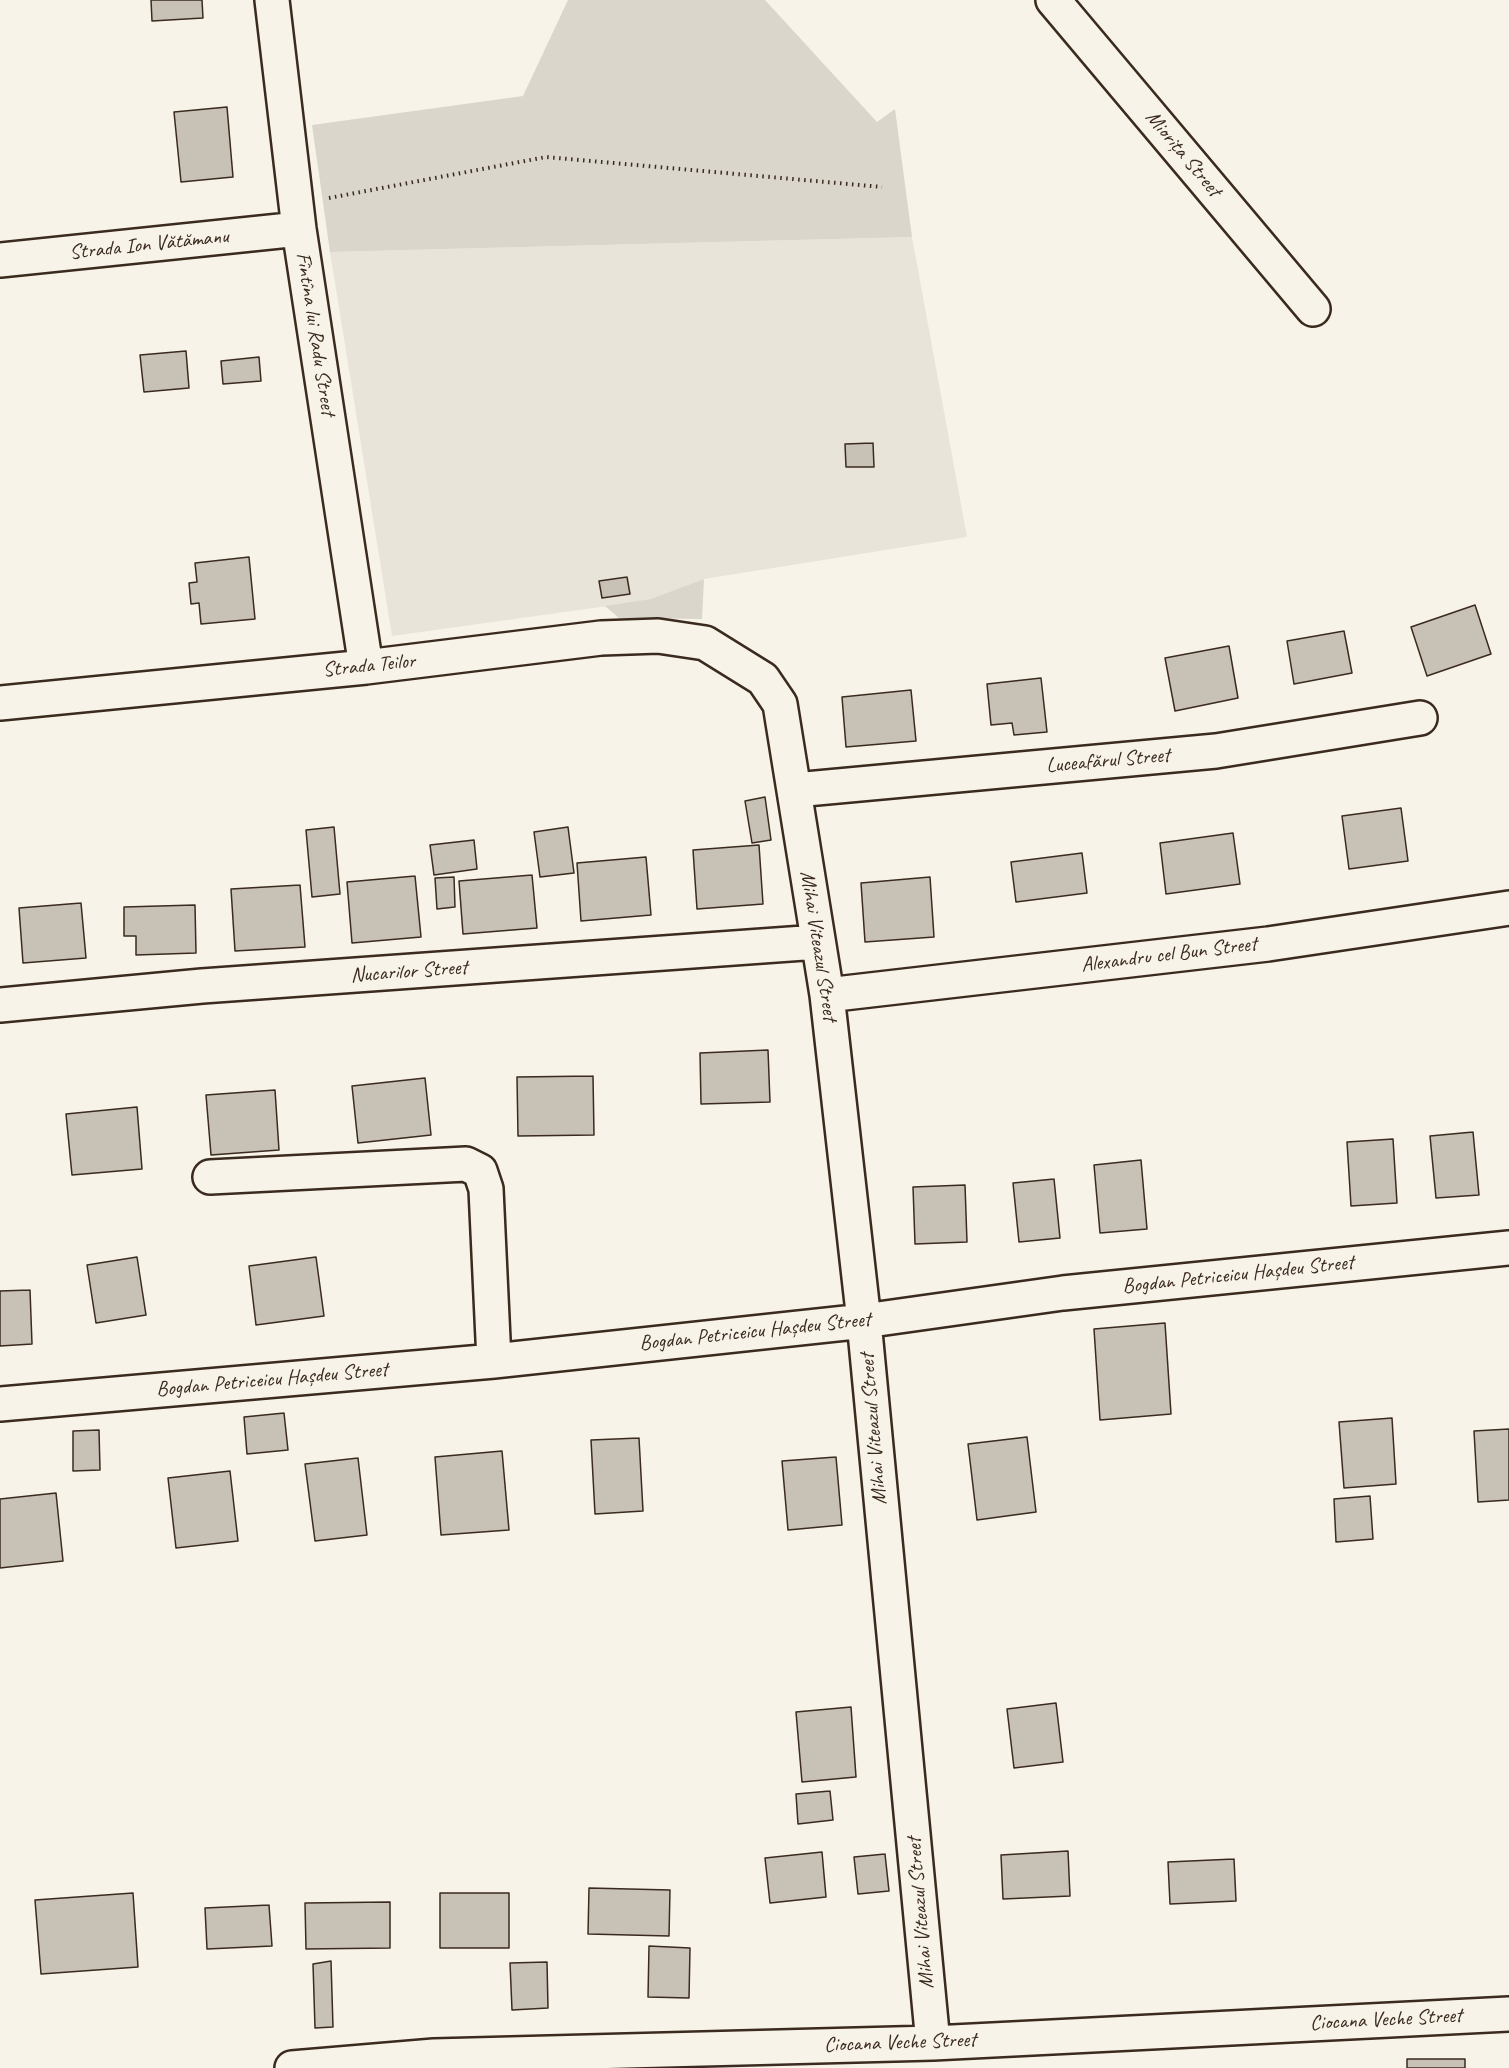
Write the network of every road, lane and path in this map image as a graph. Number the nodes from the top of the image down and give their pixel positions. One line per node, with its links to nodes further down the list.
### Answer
1 (272, 0): 4 (street, Fîntîna lui Radu Street)
2 (1053, 0): 6 (street, Miorița Street)
3 (882, 187): 4 (path)
4 (297, 217): 5 (street, Strada Ion Vătămanu); 8 (street, Fîntîna lui Radu Street)
5 (0, 260)
6 (1312, 309)
7 (734, 659): 8 (street, Strada Teilor); 11 (street, Mihai Viteazul Street)
8 (366, 667): 9 (street, Strada Teilor)
9 (0, 703)
10 (1420, 718): 11 (street, Luceafărul Street)
11 (795, 790): 13 (street, Mihai Viteazul Street)
12 (1509, 908): 14 (street, Alexandru cel Bun Street)
13 (818, 942): 14 (street, Mihai Viteazul Street); 15 (street, Nucarilor Street)
14 (827, 995): 18 (street, Mihai Viteazul Street)
15 (0, 1005)
16 (210, 1177): 19 (street)
17 (1509, 1248): 18 (street, Bogdan Petriceicu Hașdeu Street)
18 (864, 1321): 19 (street, Bogdan Petriceicu Hașdeu Street); 22 (street, Mihai Viteazul Street)
19 (494, 1361): 20 (street, Bogdan Petriceicu Hașdeu Street)
20 (0, 1404)
21 (1509, 2014): 22 (street, Ciocana Veche Street)
22 (933, 2043): 23 (street, Ciocana Veche Street)
23 (614, 2059): 24 (street, Ciocana Veche Street)
24 (292, 2068)

